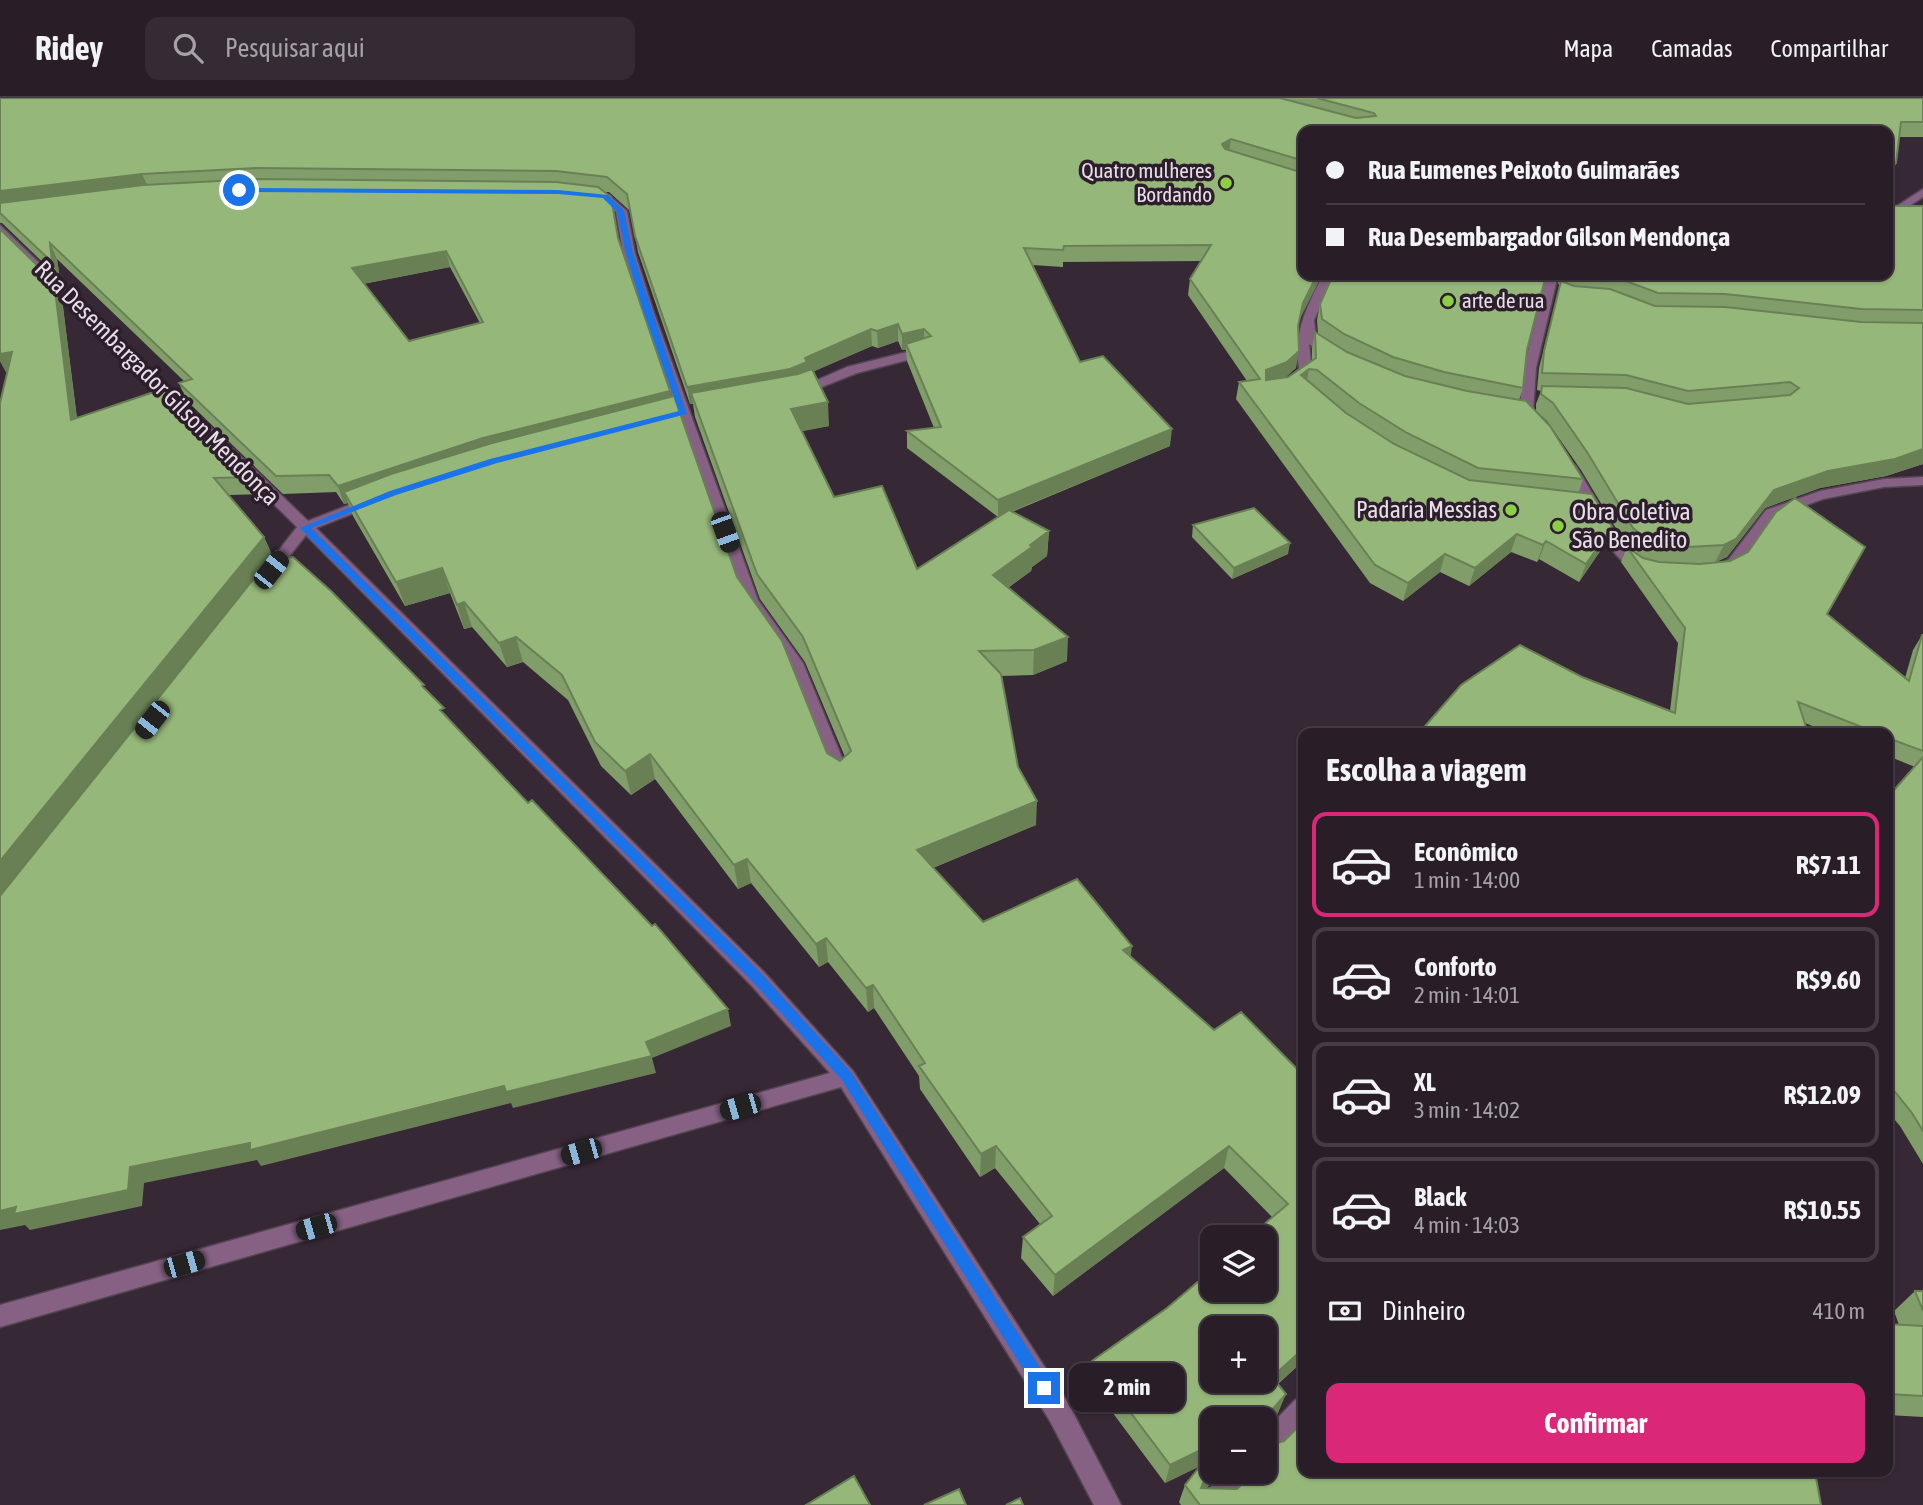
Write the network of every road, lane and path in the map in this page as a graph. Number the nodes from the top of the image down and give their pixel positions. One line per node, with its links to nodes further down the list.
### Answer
1 (582, 194): 26 (street)
2 (1920, 196): 3 (street)
3 (1893, 214)
4 (0, 228): 22 (street, Rua Desembargador Gilson Mendonça)
5 (1327, 280): 7 (street)
6 (1553, 284): 12 (street)
7 (1308, 320): 9 (street); 10 (street)
8 (923, 352): 11 (street)
9 (1344, 364)
10 (1280, 388)
11 (783, 394)
12 (1528, 395): 13 (street); 14 (street)
13 (1547, 398)
14 (1544, 431)
15 (1556, 449): 21 (street)
16 (1923, 481): 17 (street)
17 (1884, 483): 18 (street); 24 (street)
18 (1923, 492)
19 (393, 493): 22 (street)
20 (1568, 502): 21 (street)
21 (1592, 505): 23 (street)
22 (304, 528): 25 (street); 27 (street, Rua Desembargador Gilson Mendonça)
23 (1654, 570)
24 (1706, 571)
25 (254, 592)
26 (841, 777)
27 (846, 1076): 28 (street); 32 (street, Rua Desembargador Gilson Mendonça)
28 (0, 1316)
29 (1298, 1415): 30 (street)
30 (1277, 1437)
31 (1231, 1484): 33 (street)
32 (1108, 1505)
33 (1211, 1505)

